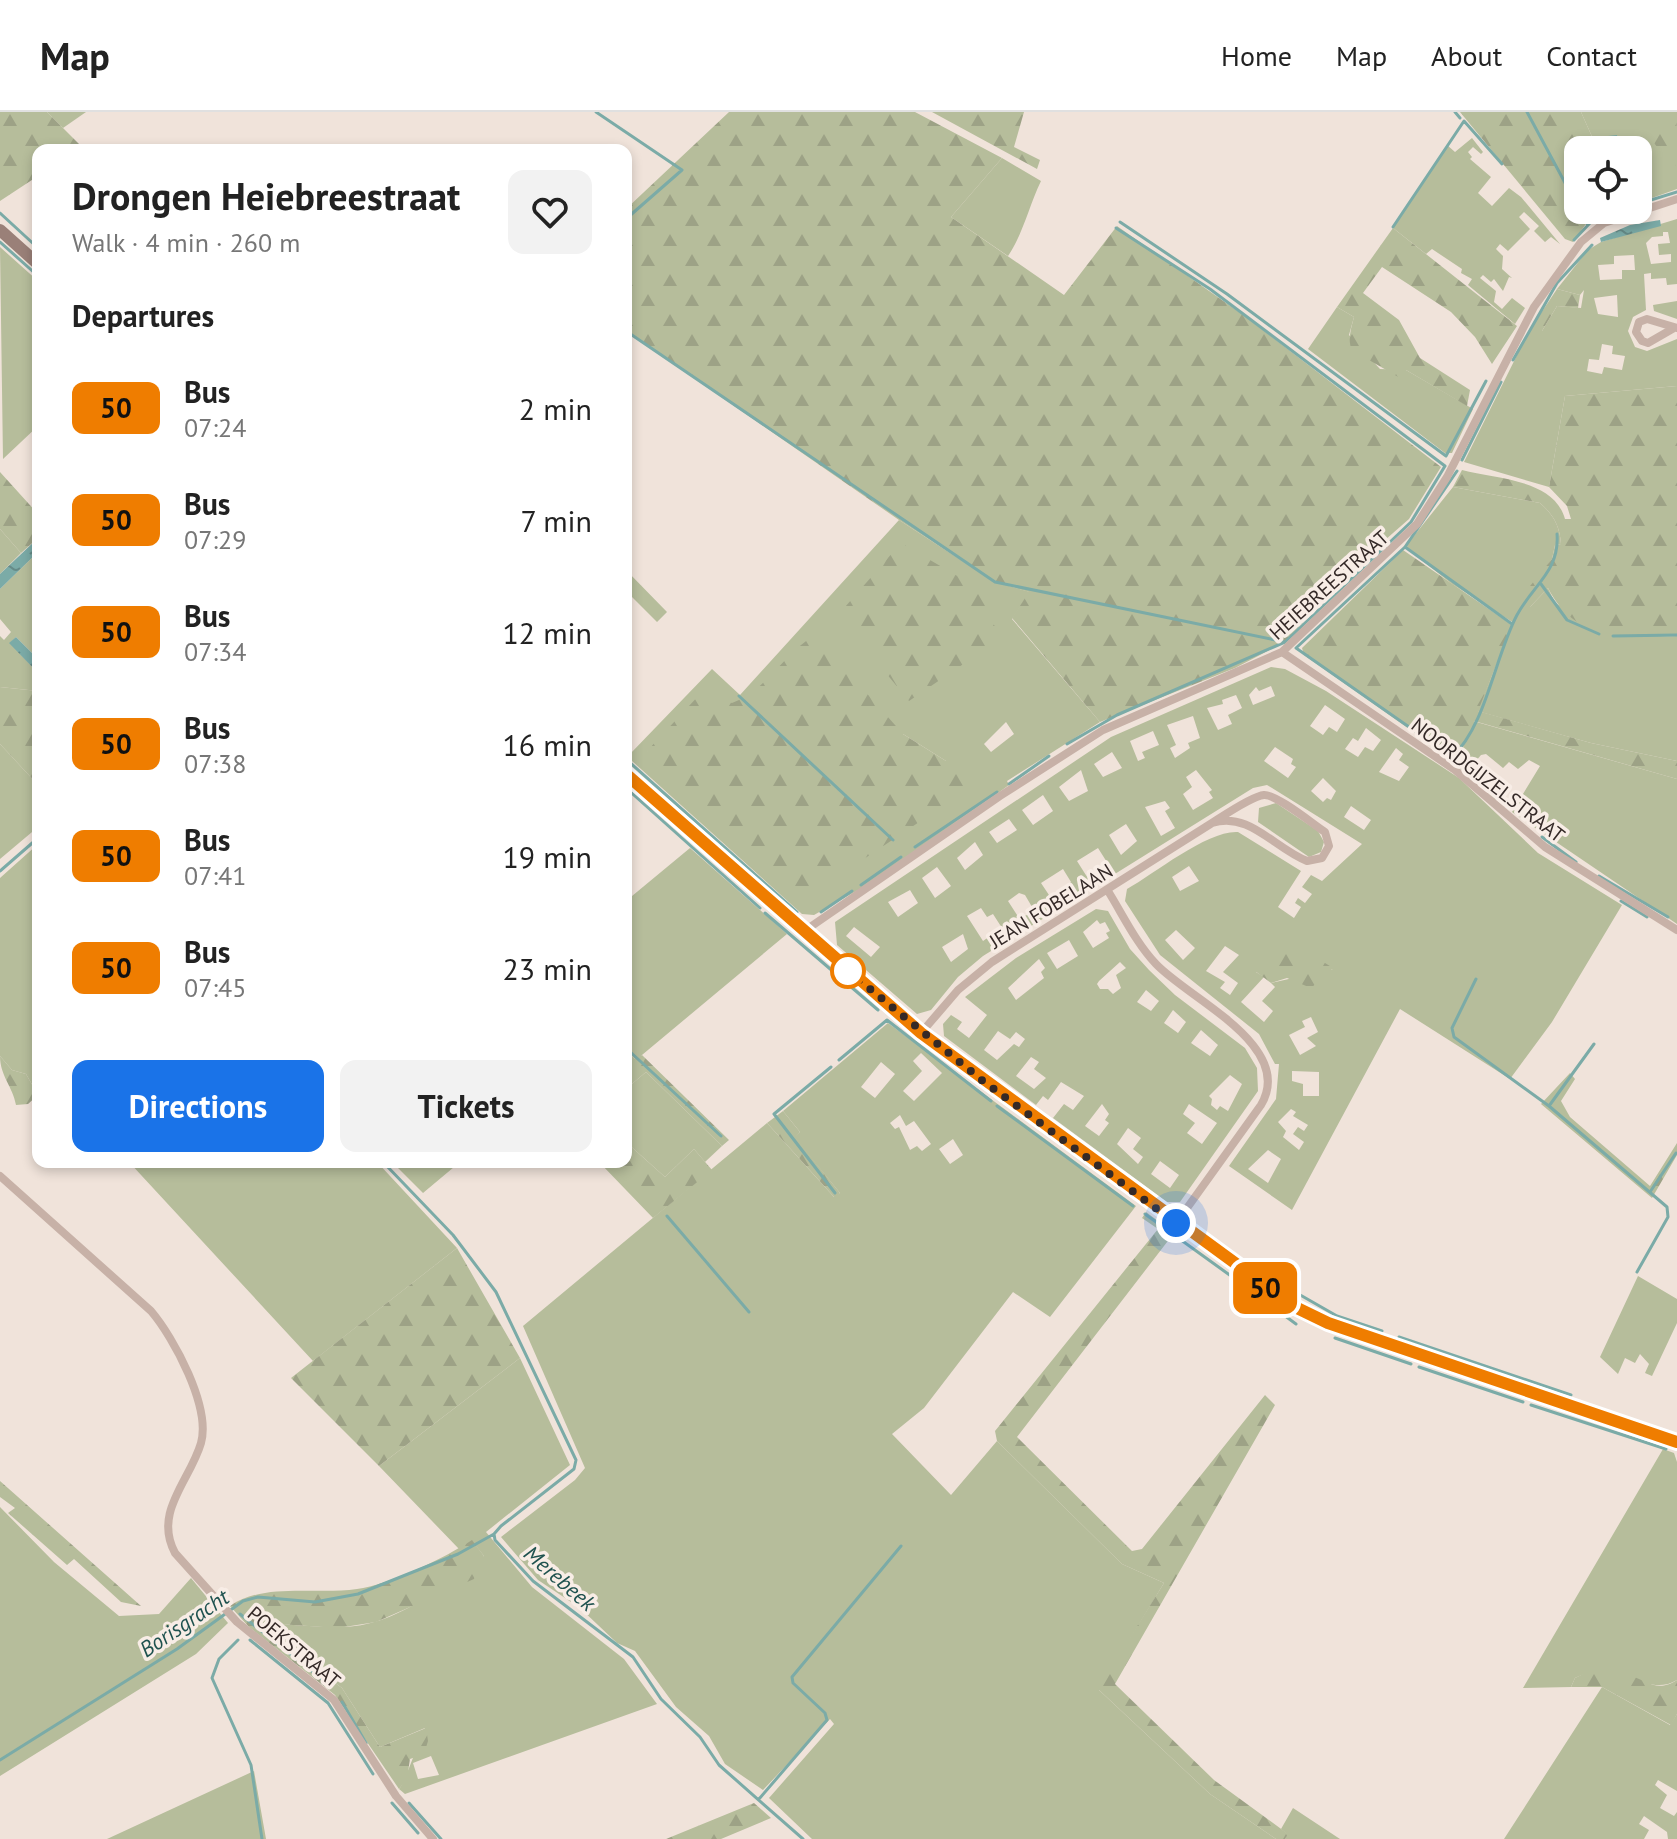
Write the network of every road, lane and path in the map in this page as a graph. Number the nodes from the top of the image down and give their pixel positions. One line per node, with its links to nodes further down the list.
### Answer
1 (1677, 199): 4 (street, HEIEBREESTRAAT)
2 (0, 230): 3 (street)
3 (32, 259)
4 (1282, 652): 8 (street, NOORDGIJZELSTRAAT); 9 (street, HEIEBREESTRAAT)
5 (632, 779): 9 (street)
6 (1212, 823): 6 (street, JEAN FOBELAAN); 7 (street, JEAN FOBELAAN)
7 (1108, 891): 10 (street, JEAN FOBELAAN); 12 (street)
8 (1677, 930)
9 (803, 932): 10 (street)
10 (921, 1033): 12 (street)
11 (0, 1176): 14 (street, POEKSTRAAT)
12 (1176, 1223): 13 (street)
13 (1677, 1442)
14 (433, 1839)

